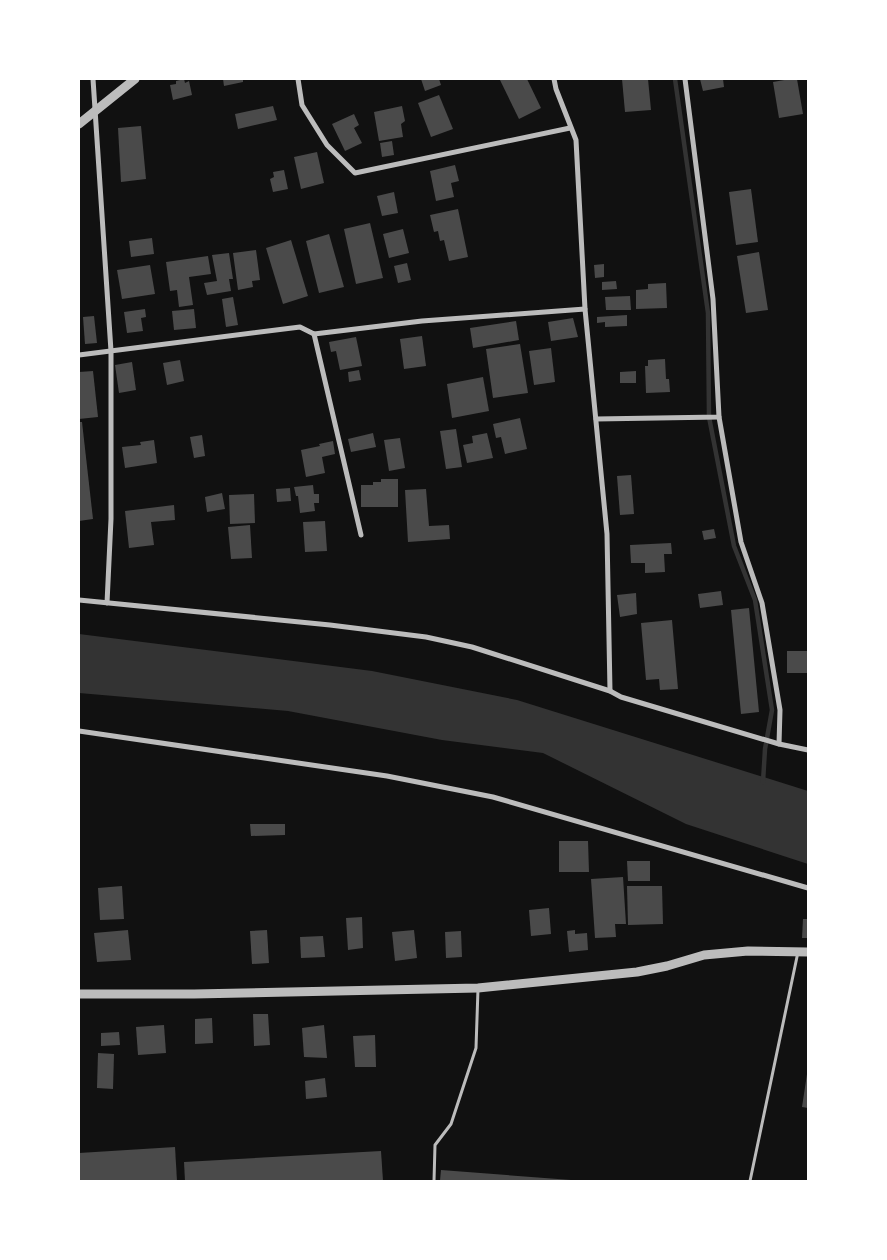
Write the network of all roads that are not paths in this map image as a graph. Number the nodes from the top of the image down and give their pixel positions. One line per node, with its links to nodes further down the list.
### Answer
1 (93, 79): 6 (street)
2 (135, 79): 6 (street)
3 (298, 79): 8 (street)
4 (554, 79): 8 (street)
5 (685, 79): 13 (street)
6 (95, 112): 7 (street); 11 (street)
7 (79, 124)
8 (570, 128): 9 (street)
9 (585, 309): 10 (street); 14 (street)
10 (314, 334): 11 (street); 15 (street)
11 (111, 351): 12 (street); 17 (street)
12 (79, 355)
13 (719, 416): 14 (street); 20 (street)
14 (596, 419): 18 (street)
15 (361, 535)
16 (79, 600): 17 (street)
17 (107, 602): 18 (street)
18 (610, 691): 20 (street)
19 (79, 731): 22 (street)
20 (779, 744): 21 (street)
21 (808, 750)
22 (808, 888)
23 (803, 952): 24 (street); 27 (lane)
24 (478, 988): 25 (street); 26 (lane)
25 (79, 994)
26 (434, 1181)
27 (750, 1181)

